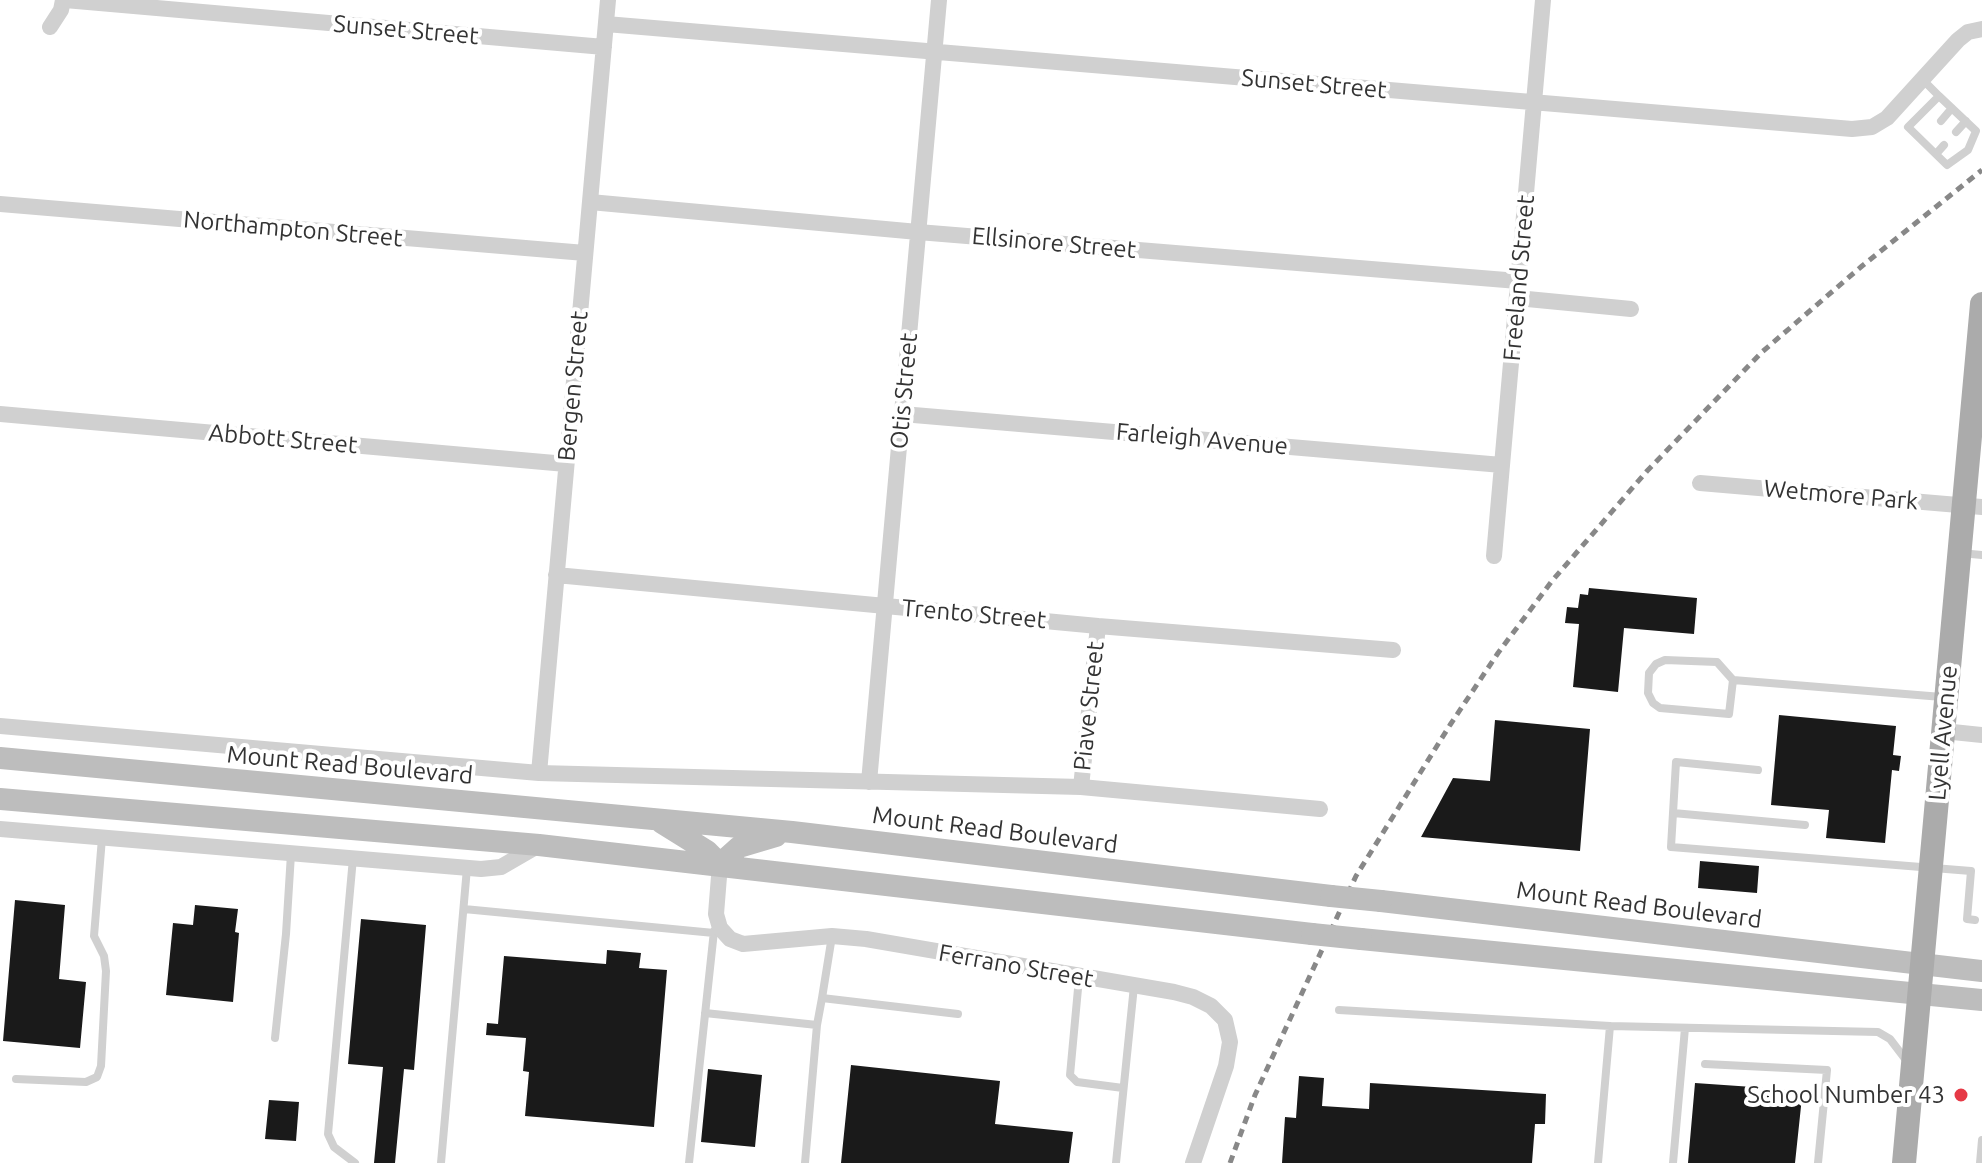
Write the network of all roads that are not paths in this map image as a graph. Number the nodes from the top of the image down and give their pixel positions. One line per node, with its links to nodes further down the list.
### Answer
1 (64, 0): 6 (street, Sunset Street); 8 (street, Sunset Street)
2 (608, 0): 5 (street, Bergen Street)
3 (939, 0): 9 (street, Otis Street)
4 (1543, 0): 12 (street, Freeland Street)
5 (606, 24): 8 (street, Bergen Street); 9 (street, Sunset Street)
6 (50, 27)
7 (1982, 29): 10 (street, Sunset Street)
8 (604, 47): 22 (street, Bergen Street)
9 (934, 51): 12 (street, Sunset Street); 24 (street, Otis Street)
10 (1923, 80): 11 (lane); 12 (street, Sunset Street)
11 (1939, 96): 13 (lane); 19 (lane)
12 (1534, 102): 26 (street, Freeland Street)
13 (1952, 108): 14 (lane); 15 (lane)
14 (1941, 121)
15 (1966, 121): 16 (lane); 17 (lane)
16 (1979, 130): 21 (lane)
17 (1956, 132)
18 (1930, 133): 19 (lane)
19 (1923, 141): 21 (lane)
20 (1944, 145): 21 (lane)
21 (1936, 154)
22 (590, 202): 24 (street, Ellsinore Street); 25 (street, Bergen Street)
23 (0, 204): 25 (street, Northampton Street)
24 (918, 232): 26 (street, Ellsinore Street); 30 (street, Otis Street)
25 (585, 253): 31 (street, Bergen Street)
26 (1518, 289): 28 (street, Ellsinore Street); 32 (street, Freeland Street)
27 (1982, 304): 34 (main road, Lyell Avenue)
28 (1631, 309)
29 (0, 414): 31 (street, Abbott Street)
30 (902, 414): 32 (street, Farleigh Avenue); 38 (street, Otis Street)
31 (566, 464): 37 (street, Bergen Street)
32 (1502, 465): 36 (street, Freeland Street)
33 (1700, 483): 34 (street, Wetmore Park)
34 (1973, 506): 35 (main road, Lyell Avenue)
35 (1971, 554): 42 (main road, Lyell Avenue)
36 (1494, 556)
37 (556, 575): 38 (street, Trento Street); 48 (street, Bergen Street)
38 (885, 605): 39 (street, Trento Street); 49 (street, Otis Street)
39 (1098, 626): 40 (street, Trento Street); 50 (street, Piave Street)
40 (1393, 650)
41 (1733, 680): 41 (lane); 42 (lane)
42 (1946, 697): 44 (main road, Lyell Avenue)
43 (0, 726): 48 (street, Mount Read Boulevard)
44 (1943, 731): 45 (street); 64 (main road, Lyell Avenue)
45 (1982, 735)
46 (0, 758): 54 (main road, Mount Read Boulevard)
47 (1758, 770): 53 (lane)
48 (539, 773): 49 (street, Mount Read Boulevard)
49 (869, 782): 50 (street, Mount Read Boulevard)
50 (1081, 787): 52 (street, Mount Read Boulevard)
51 (0, 799): 59 (main road)
52 (1320, 809)
53 (1673, 813): 55 (lane); 64 (lane)
54 (655, 819): 57 (main road, Mount Read Boulevard); 62 (main road)
55 (1805, 825)
56 (0, 829): 58 (street)
57 (792, 832): 62 (main road); 72 (main road, Mount Read Boulevard, bridge)
58 (102, 837): 60 (street); 88 (lane)
59 (539, 845): 62 (main road); 63 (street)
60 (291, 853): 61 (street); 85 (lane)
61 (353, 858): 63 (street); 91 (lane)
62 (720, 864): 68 (street); 76 (main road, bridge)
63 (467, 868): 67 (lane)
64 (1931, 869): 65 (lane); 72 (main road, Lyell Avenue)
65 (1971, 871): 66 (lane); 69 (lane)
66 (1982, 872)
67 (464, 909): 70 (lane); 92 (lane)
68 (716, 914): 70 (lane); 71 (street, Ferrano Street)
69 (1975, 920)
70 (714, 933): 80 (lane)
71 (832, 936): 74 (street, Ferrano Street); 77 (lane)
72 (1922, 964): 73 (main road, Mount Read Boulevard); 76 (main road, Lyell Avenue)
73 (1982, 971)
74 (1079, 978): 75 (street, Ferrano Street); 89 (lane)
75 (1134, 986): 89 (lane); 96 (street, Ferrano Street)
76 (1919, 995): 78 (main road); 87 (main road, Lyell Avenue)
77 (822, 998): 81 (lane); 82 (lane)
78 (1982, 1000)
79 (1339, 1010): 83 (lane)
80 (705, 1013): 82 (lane); 93 (lane)
81 (958, 1014)
82 (817, 1025): 94 (lane)
83 (1610, 1026): 84 (lane); 97 (lane)
84 (1685, 1028): 87 (lane); 98 (lane)
85 (275, 1038)
86 (1705, 1064): 99 (lane)
87 (1912, 1071): 100 (main road, Lyell Avenue)
88 (16, 1079)
89 (1123, 1088): 95 (lane)
90 (1982, 1140): 101 (lane)
91 (355, 1163)
92 (441, 1163)
93 (689, 1163)
94 (805, 1163)
95 (1116, 1163)
96 (1193, 1163)
97 (1598, 1163)
98 (1673, 1163)
99 (1818, 1163)
100 (1904, 1163)
101 (1980, 1163)

